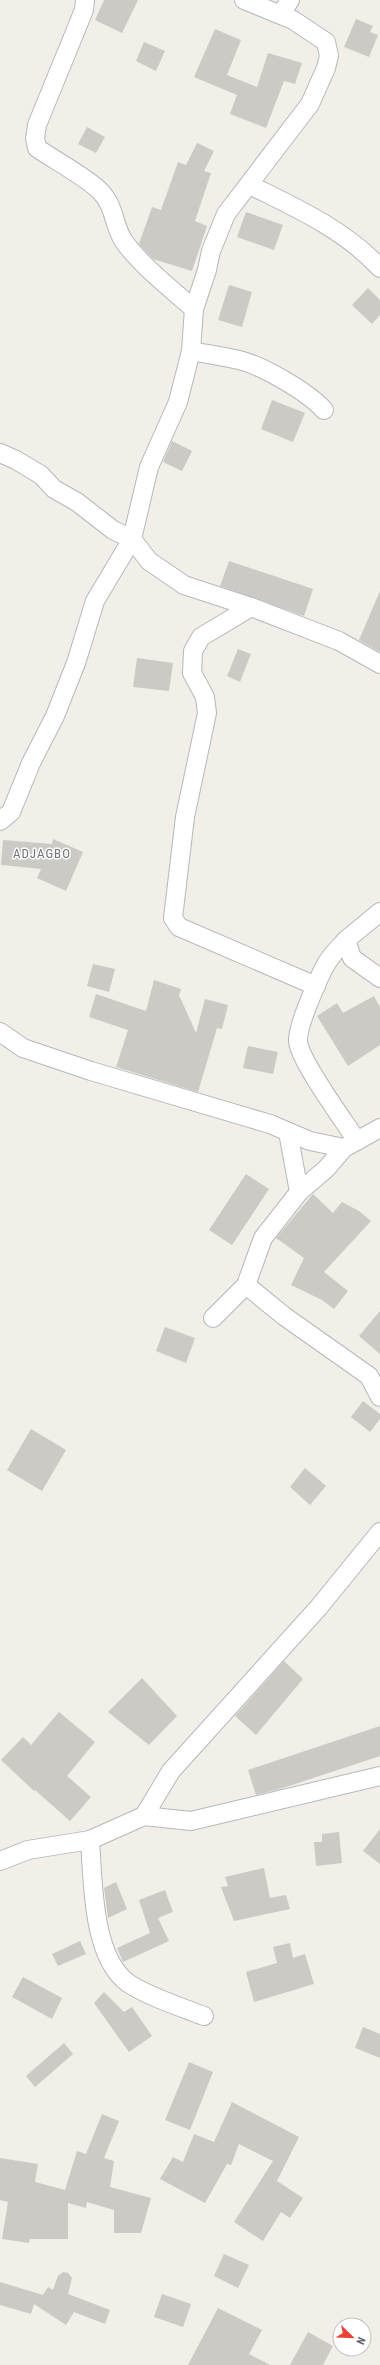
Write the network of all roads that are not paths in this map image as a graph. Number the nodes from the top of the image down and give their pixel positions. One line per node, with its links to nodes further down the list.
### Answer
1 (85, 0): 6 (street)
2 (244, 0): 3 (street)
3 (286, 7): 4 (street)
4 (250, 185): 5 (street); 6 (street)
5 (380, 268)
6 (194, 310): 7 (street)
7 (191, 351): 8 (street); 10 (street)
8 (324, 410)
9 (0, 454): 10 (street)
10 (132, 539): 11 (street); 13 (street)
11 (252, 607): 12 (street); 17 (street)
12 (380, 664)
13 (0, 821)
14 (380, 912): 15 (street)
15 (346, 940): 16 (street); 17 (street)
16 (380, 978)
17 (316, 986): 21 (street)
18 (0, 1032): 20 (street)
19 (380, 1128): 21 (street)
20 (288, 1132): 21 (street); 22 (street)
21 (351, 1145): 22 (street)
22 (299, 1192): 23 (street)
23 (246, 1286): 24 (street); 25 (street)
24 (213, 1318)
25 (380, 1397)
26 (380, 1532): 28 (street)
27 (380, 1776): 28 (street)
28 (144, 1816): 29 (street)
29 (90, 1840): 30 (street); 31 (street)
30 (0, 1861)
31 (204, 2016)

